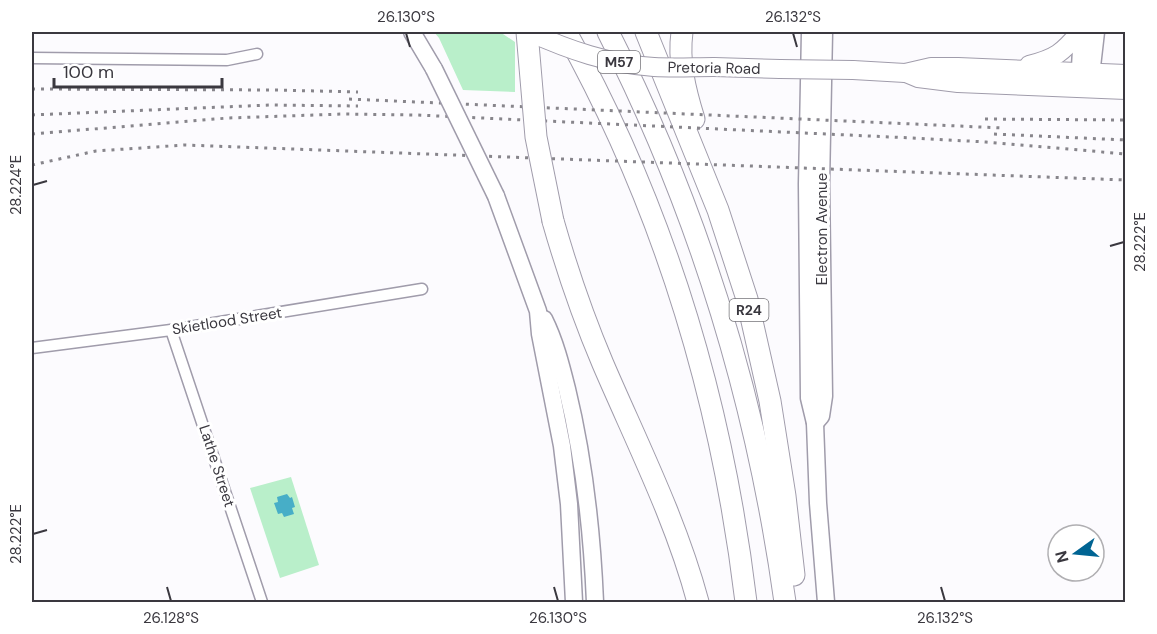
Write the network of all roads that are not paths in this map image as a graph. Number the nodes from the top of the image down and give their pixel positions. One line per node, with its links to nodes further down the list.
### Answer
1 (412, 32): 20 (main road, bridge)
2 (528, 32): 14 (main road, Pretoria Road / M57, bridge); 27 (highway, bridge)
3 (566, 32): 28 (highway)
4 (608, 32): 29 (highway)
5 (646, 32): 19 (highway, R24)
6 (682, 32): 19 (highway)
7 (810, 32): 23 (main road, Electron Avenue)
8 (824, 32): 23 (main road, Electron Avenue)
9 (1081, 32): 13 (main road); 16 (main road)
10 (1096, 32): 16 (main road)
11 (257, 54): 12 (street)
12 (32, 58)
13 (1012, 69): 14 (main road, Pretoria Road / M57); 16 (main road, Pretoria Road / M57)
14 (905, 73): 16 (main road, Pretoria Road / M57)
15 (1125, 74): 16 (main road, Pretoria Road / M57)
16 (1085, 81): 17 (main road, Pretoria Road / M57)
17 (1125, 90)
18 (422, 289): 21 (street, Skietlood Street)
19 (747, 299): 30 (highway, R24)
20 (538, 311): 25 (main road); 26 (main road)
21 (171, 330): 22 (street, Skietlood Street); 24 (street, Lathe Street)
22 (32, 348)
23 (815, 423): 31 (main road, Electron Avenue)
24 (262, 603)
25 (574, 603)
26 (596, 603)
27 (698, 603)
28 (746, 603)
29 (785, 603)
30 (795, 603)
31 (826, 603)

